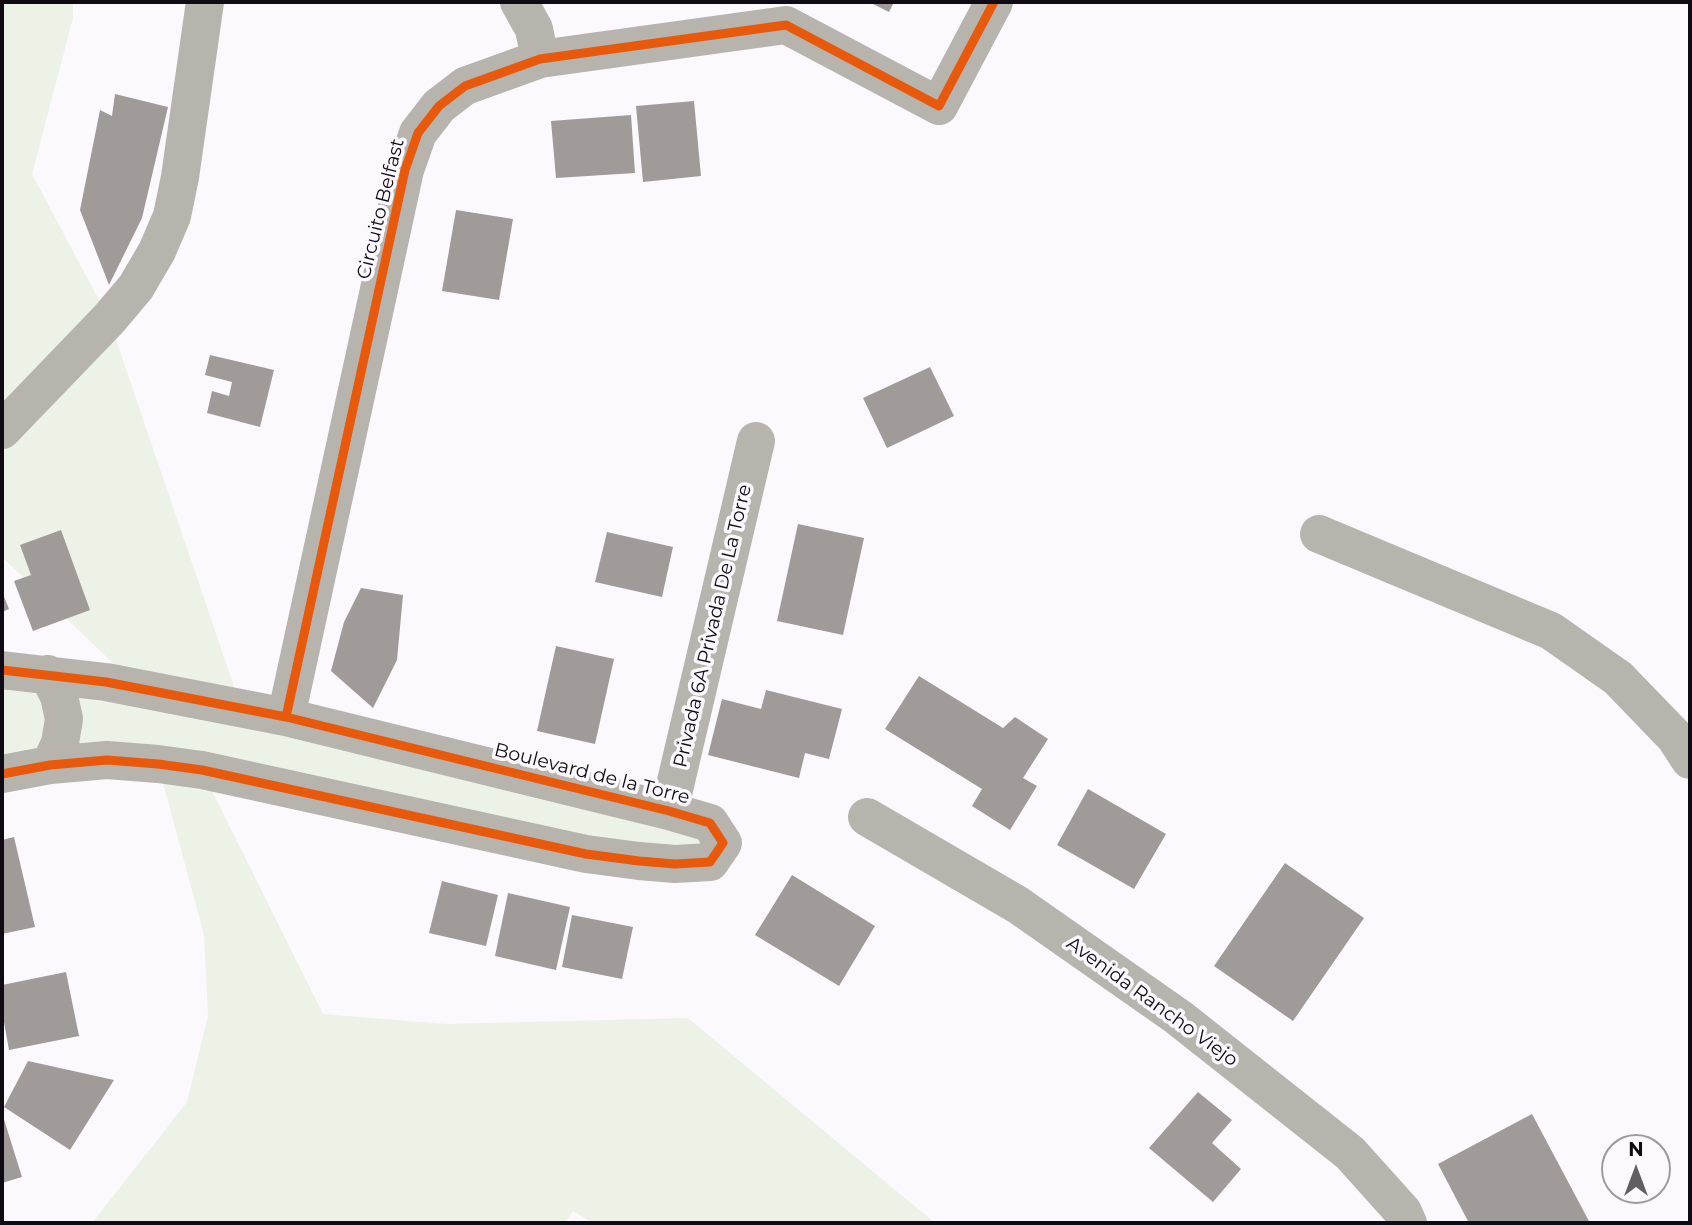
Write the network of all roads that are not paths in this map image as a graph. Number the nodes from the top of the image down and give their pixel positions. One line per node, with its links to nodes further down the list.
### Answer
1 (205, 2): 6 (street)
2 (519, 2): 5 (street)
3 (994, 2): 4 (street, Circuito Belfast)
4 (787, 13): 5 (street, Circuito Belfast)
5 (540, 59): 11 (street, Circuito Belfast)
6 (2, 430)
7 (756, 440): 15 (street, Privada 6A Privada De La Torre)
8 (1319, 534): 12 (street)
9 (2, 670): 10 (street, Boulevard de la Torre)
10 (48, 674): 11 (street, Boulevard de la Torre); 13 (street)
11 (286, 717): 15 (street, Boulevard de la Torre)
12 (1690, 760)
13 (50, 765): 14 (street, Boulevard de la Torre); 15 (street, Boulevard de la Torre)
14 (2, 774)
15 (669, 811)
16 (867, 817): 17 (street, Avenida Rancho Viejo)
17 (1408, 1223)

